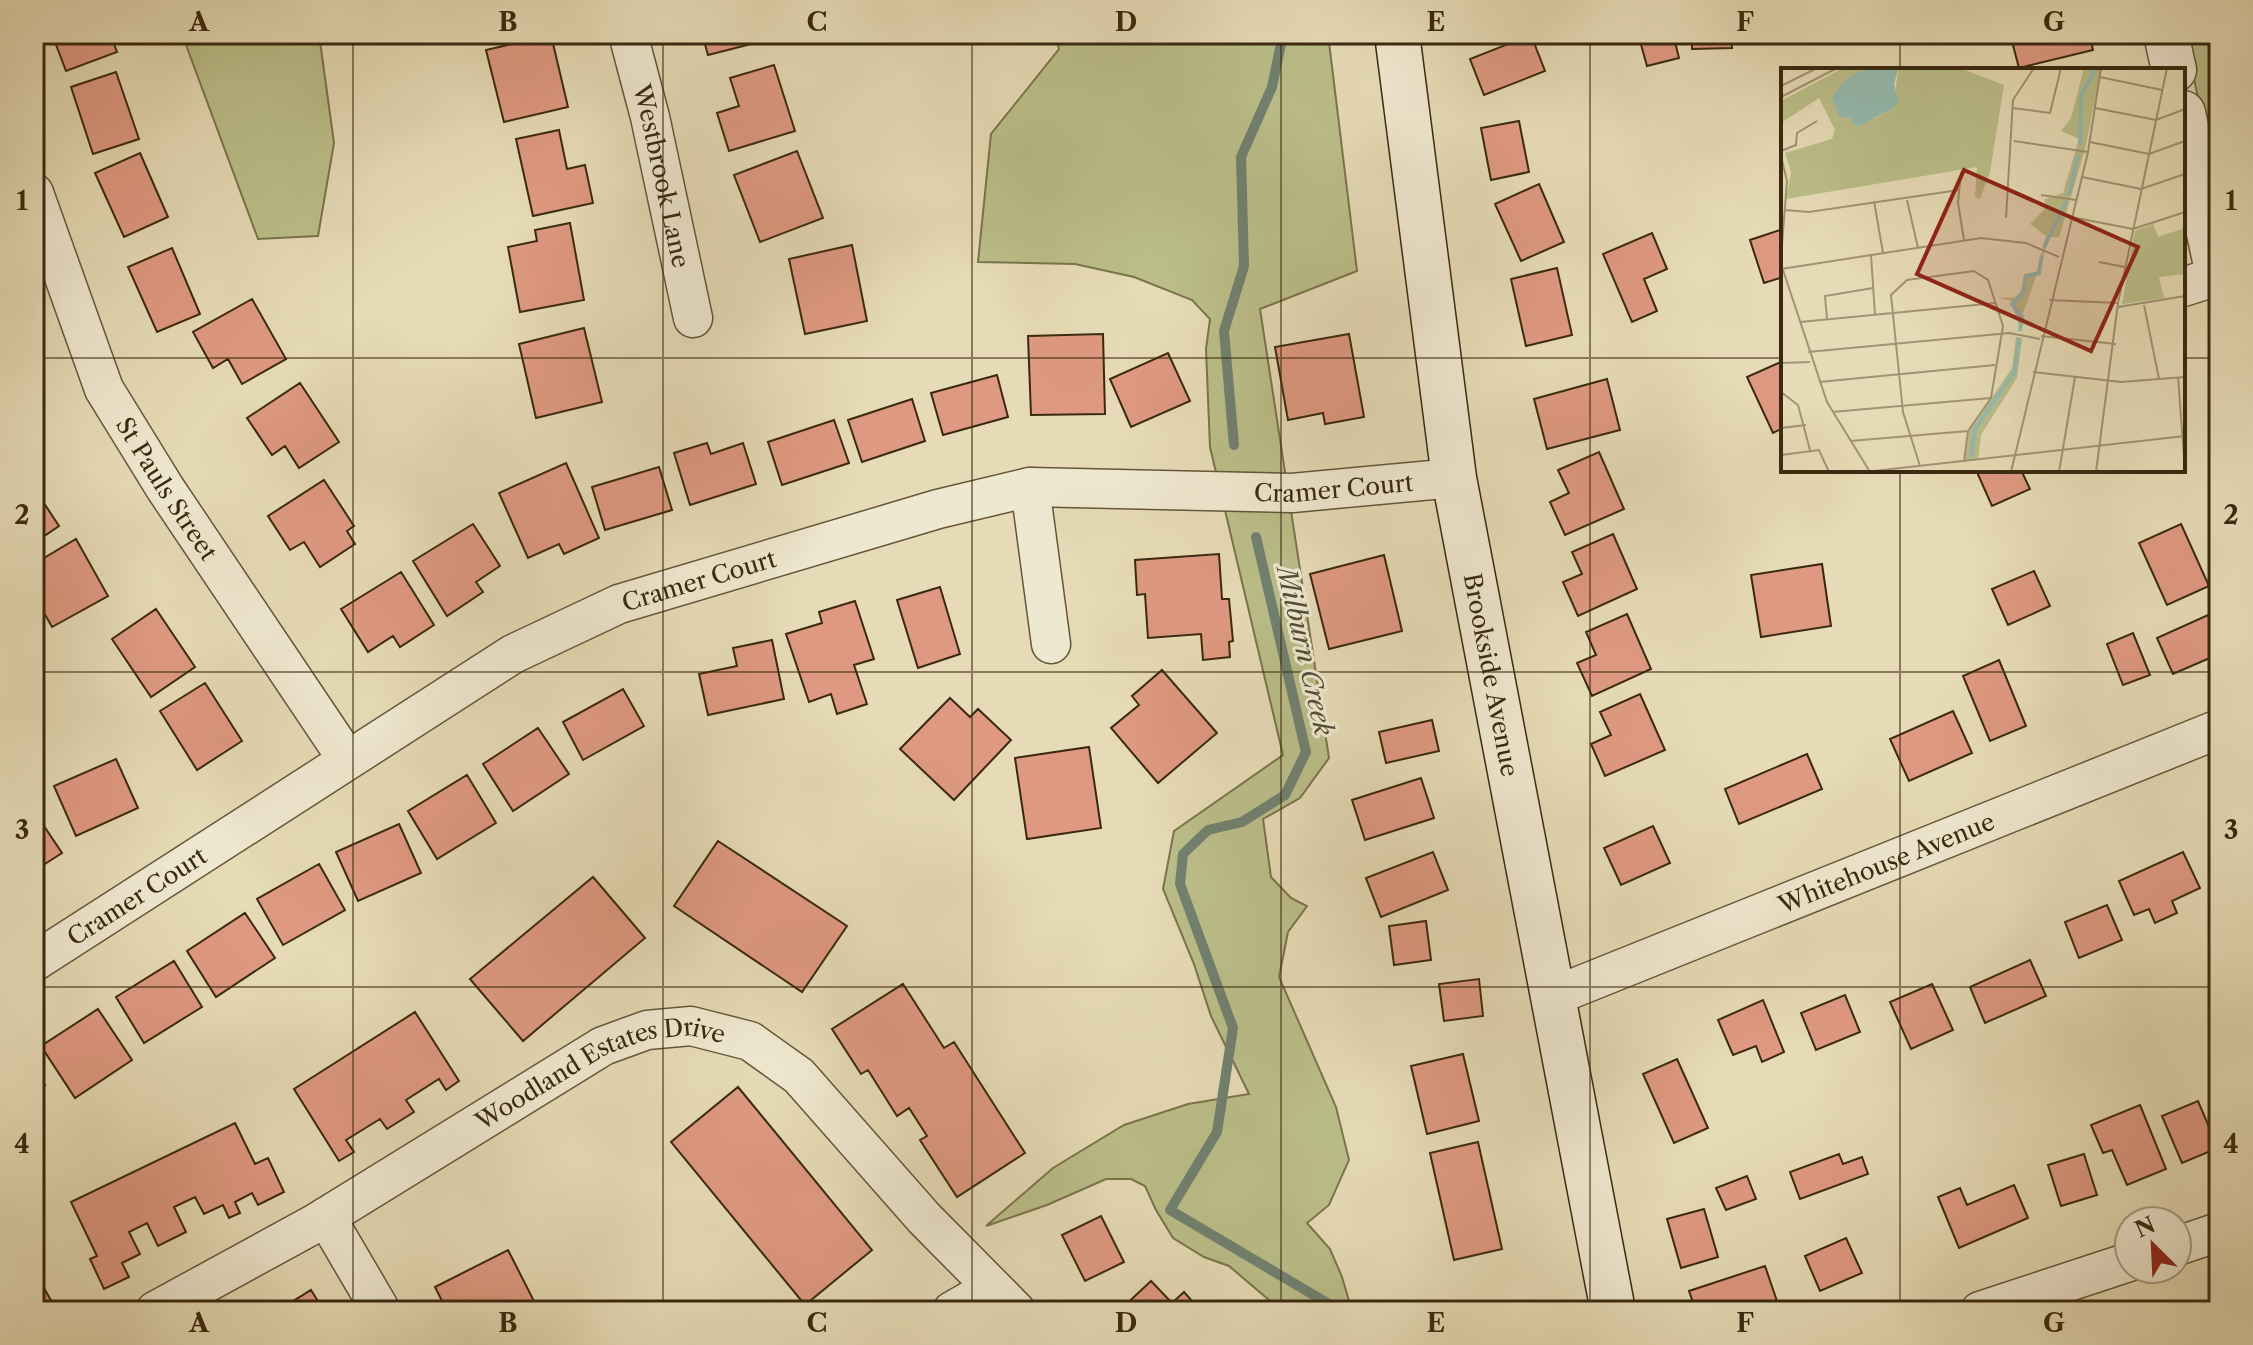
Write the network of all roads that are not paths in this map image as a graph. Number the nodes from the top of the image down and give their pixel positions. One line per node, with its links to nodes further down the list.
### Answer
1 (628, 34): 10 (street, Westbrook Lane)
2 (1397, 34): 11 (main road, Brookside Avenue)
3 (2166, 34): 4 (main road)
4 (2174, 68)
5 (2185, 122): 8 (main road)
6 (34, 193): 7 (street, St Pauls Street)
7 (41, 238): 15 (street, St Pauls Street)
8 (2219, 278): 9 (street)
9 (2185, 286)
10 (693, 318)
11 (1454, 478): 12 (street, Cramer Court); 17 (main road, Brookside Avenue)
12 (1030, 487): 13 (street); 15 (street, Cramer Court)
13 (1051, 644)
14 (2219, 729): 17 (street, Whitehouse Avenue)
15 (347, 759): 16 (street, Cramer Court)
16 (34, 962)
17 (1554, 996): 26 (main road, Brookside Avenue)
18 (326, 1217): 22 (street, Woodland Estates Drive); 23 (street, Woodland Estates Drive); 24 (street)
19 (2219, 1232): 20 (street)
20 (2193, 1241)
21 (2113, 1267): 27 (street)
22 (1004, 1300): 25 (street)
23 (155, 1311)
24 (381, 1311)
25 (952, 1311)
26 (1613, 1311)
27 (1980, 1311)

